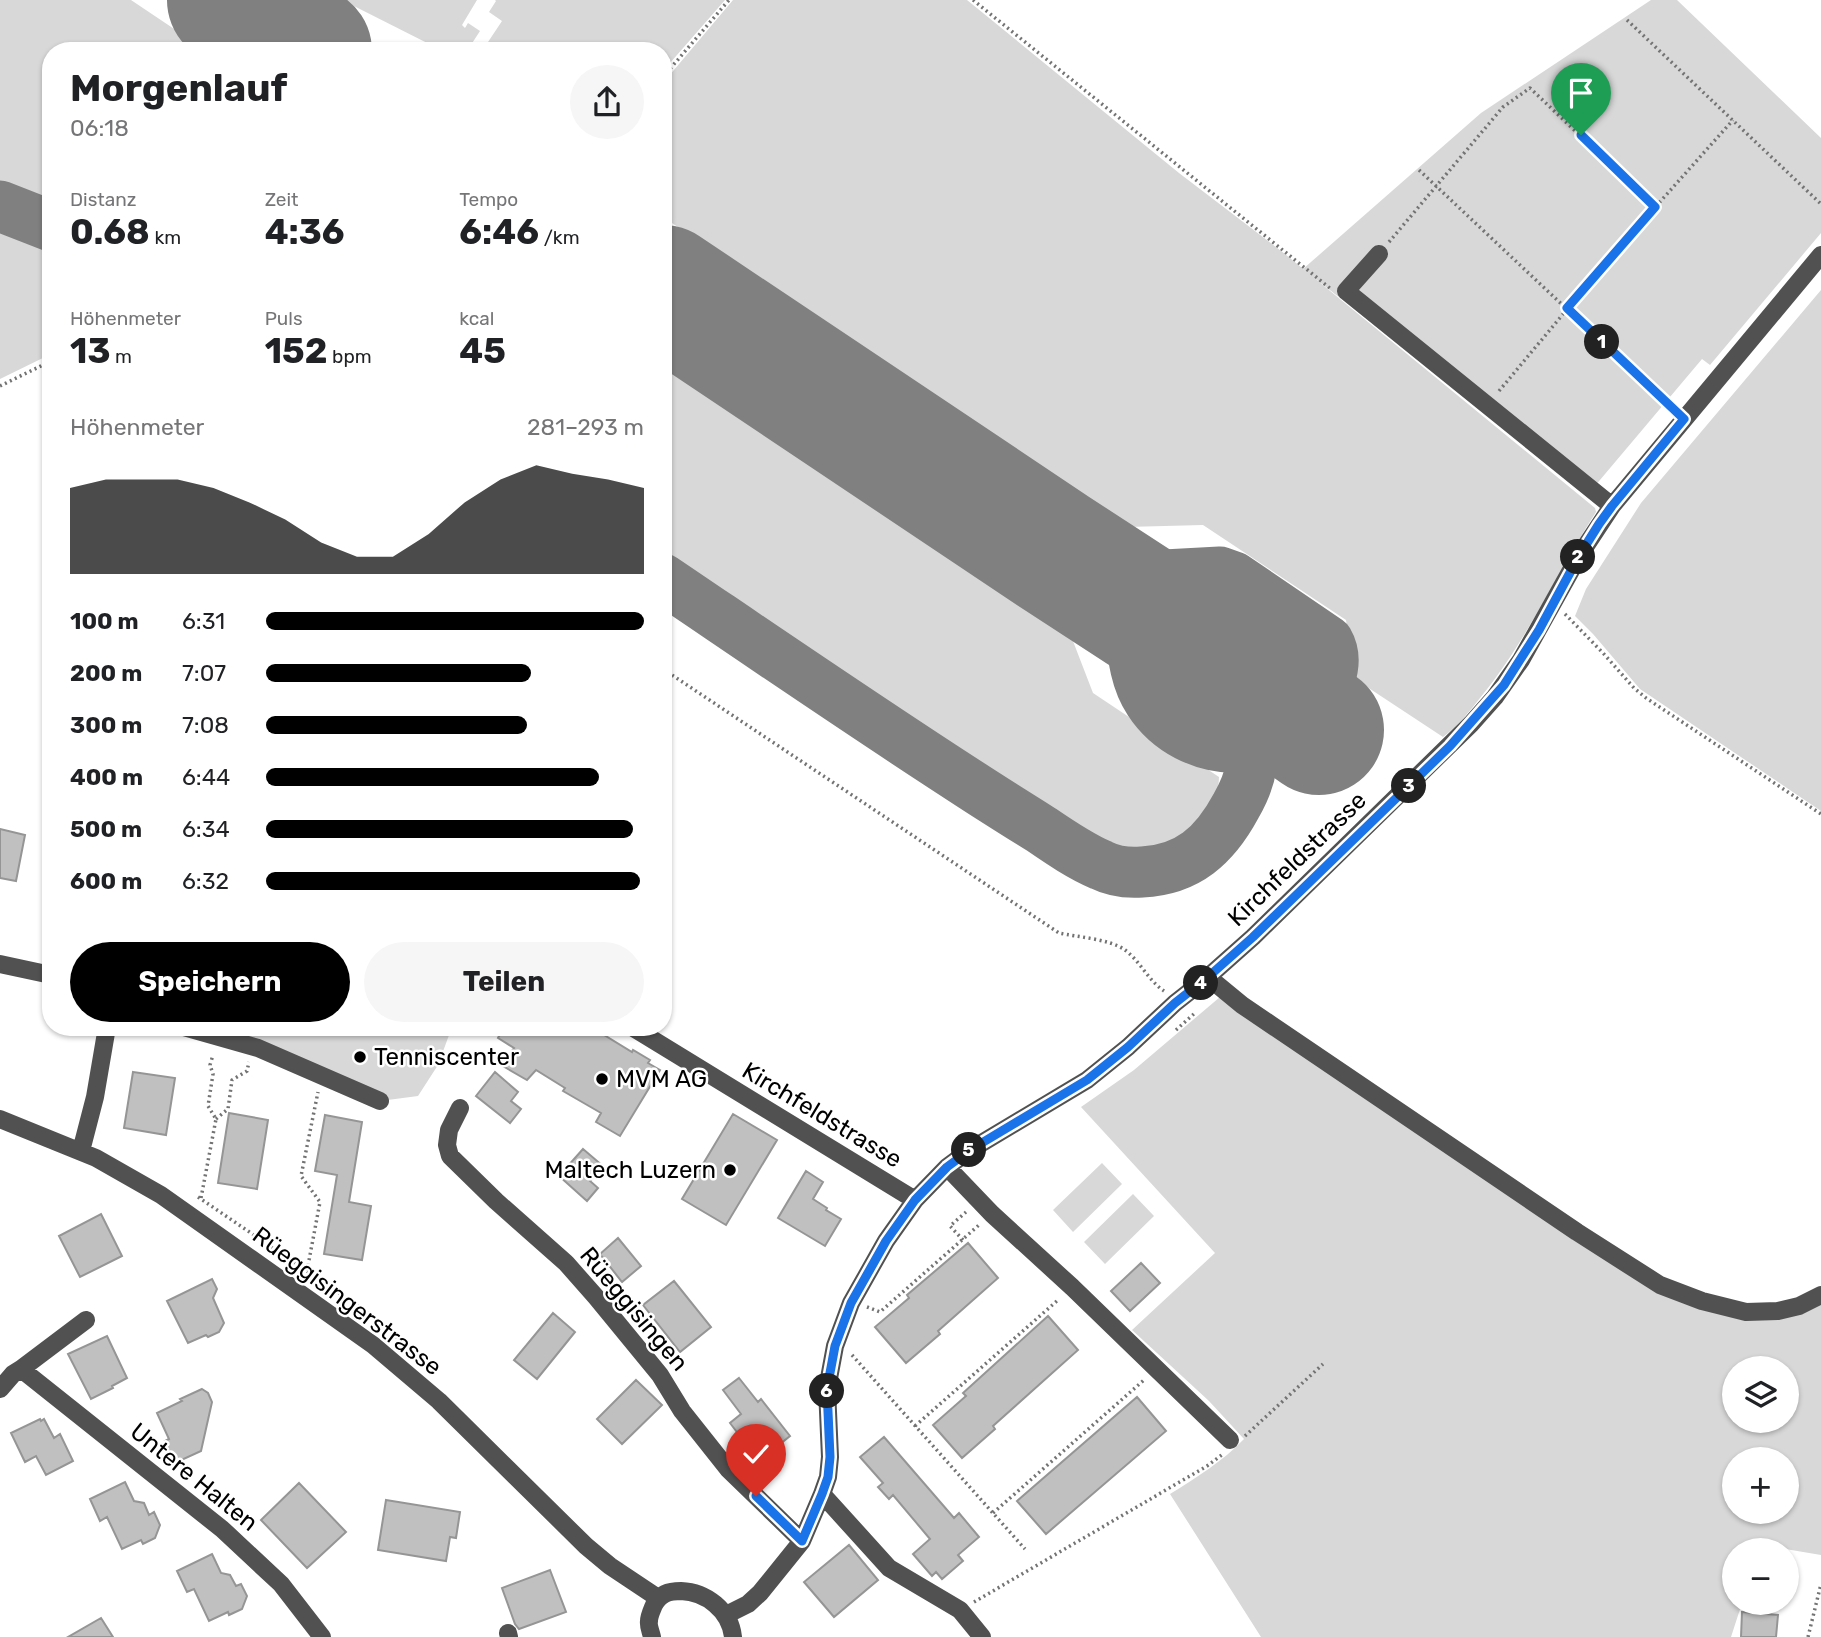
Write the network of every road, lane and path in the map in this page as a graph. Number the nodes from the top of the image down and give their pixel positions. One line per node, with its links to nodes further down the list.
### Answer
1 (729, 0): 4 (path)
2 (973, 0): 12 (path)
3 (1627, 20): 5 (path)
4 (672, 67)
5 (1733, 120): 8 (path); 9 (path)
6 (1419, 170): 7 (path)
7 (1437, 186): 9 (path); 10 (path); 13 (path)
8 (1821, 204)
9 (1655, 207): 13 (path)
10 (1379, 254): 16 (street)
11 (1821, 255): 17 (street, Kirchfeldstrasse)
12 (1335, 293)
13 (1567, 308): 16 (path); 17 (path)
14 (42, 365): 15 (path)
15 (0, 386)
16 (1487, 407): 18 (street)
17 (1684, 419): 18 (street, Kirchfeldstrasse)
18 (1612, 506): 19 (street, Kirchfeldstrasse)
19 (1554, 603): 21 (path); 24 (street, Kirchfeldstrasse)
20 (672, 675): 25 (path)
21 (1821, 814)
22 (0, 964): 23 (street)
23 (42, 973)
24 (1208, 977): 25 (street, Kirchfeldstrasse); 46 (street)
25 (1175, 1003): 26 (path); 38 (street, Kirchfeldstrasse)
26 (1190, 1018)
27 (105, 1036): 37 (street)
28 (216, 1036): 33 (street)
29 (647, 1036): 40 (street, Kirchfeldstrasse)
30 (213, 1054): 36 (path)
31 (251, 1055): 36 (path)
32 (320, 1084): 44 (path)
33 (380, 1101)
34 (460, 1108): 58 (street, Rüeggisingen)
35 (0, 1119): 37 (street, Rüeggisingerstrasse)
36 (216, 1119): 39 (path)
37 (81, 1151): 61 (street, Rüeggisingerstrasse)
38 (947, 1167): 40 (street, Kirchfeldstrasse); 55 (street)
39 (201, 1198)
40 (915, 1200): 47 (street, Kirchfeldstrasse)
41 (971, 1208): 43 (path)
42 (985, 1220): 43 (path)
43 (962, 1240): 47 (path)
44 (307, 1270)
45 (1064, 1294): 54 (path)
46 (1821, 1295)
47 (851, 1303): 49 (street, Kirchfeldstrasse)
48 (86, 1320): 51 (street)
49 (835, 1346): 54 (path); 56 (street, Kirchfeldstrasse)
50 (1323, 1364): 55 (path)
51 (22, 1369): 53 (street); 64 (street, Untere Halten)
52 (1151, 1374): 57 (path)
53 (2, 1383)
54 (915, 1426): 57 (path)
55 (1233, 1443): 62 (path)
56 (822, 1494): 58 (street, Kirchfeldstrasse); 62 (street)
57 (993, 1513): 59 (path)
58 (802, 1541): 63 (street, Kirchfeldstrasse)
59 (1025, 1549)
60 (1821, 1584): 68 (path)
61 (658, 1598): 63 (street); 65 (street)
62 (960, 1610): 67 (street)
63 (726, 1615): 66 (street)
64 (322, 1637)
65 (652, 1637)
66 (733, 1637)
67 (982, 1637)
68 (1808, 1637)

